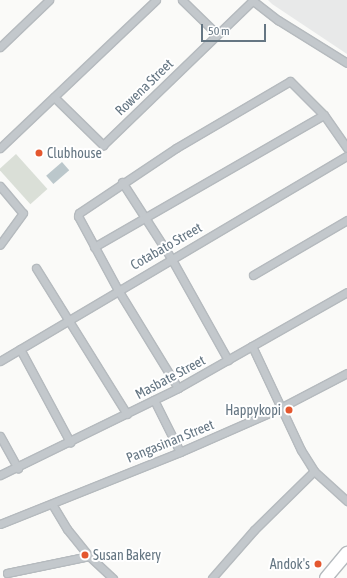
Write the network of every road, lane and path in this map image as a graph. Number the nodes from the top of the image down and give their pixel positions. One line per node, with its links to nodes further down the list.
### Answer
1 (49, 0): 6 (street)
2 (156, 0): 8 (street)
3 (182, 0): 5 (street)
4 (252, 0): 5 (street, Rowena Street); 7 (street)
5 (217, 34): 8 (street, Rowena Street)
6 (0, 47)
7 (347, 64)
8 (54, 97): 10 (street)
9 (324, 115): 11 (street); 13 (street); 15 (street)
10 (0, 148)
11 (347, 148)
12 (347, 156): 19 (street, Cotabato Street)
13 (122, 182): 15 (street); 18 (street)
14 (0, 186): 17 (street)
15 (146, 218): 18 (street); 19 (street)
16 (347, 220): 21 (street)
17 (0, 245)
18 (94, 247): 22 (street)
19 (171, 258): 22 (street, Cotabato Street); 27 (street)
20 (36, 268): 24 (street)
21 (253, 276)
22 (118, 290): 24 (street, Cotabato Street); 30 (street)
23 (347, 292): 25 (street, Masbate Street)
24 (68, 319): 26 (street, Cotabato Street); 33 (street)
25 (252, 346): 27 (street, Masbate Street); 32 (street)
26 (20, 349): 28 (street, Cotabato Street); 35 (street)
27 (228, 360): 30 (street, Masbate Street)
28 (0, 361)
29 (347, 373): 32 (street, Pangasinan Street)
30 (178, 388): 31 (street, Masbate Street)
31 (154, 400): 33 (street, Masbate Street); 36 (street)
32 (280, 408): 36 (street, Pangasinan Street); 38 (street)
33 (127, 414): 35 (street, Masbate Street)
34 (0, 436): 37 (street)
35 (70, 442): 37 (street, Masbate Street)
36 (180, 452): 41 (street, Pangasinan Street)
37 (18, 468): 39 (street, Masbate Street)
38 (314, 471): 40 (street); 49 (street)
39 (0, 476)
40 (347, 500)
41 (52, 504): 42 (street, Pangasinan Street); 44 (street)
42 (0, 524)
43 (347, 553): 50 (main road)
44 (89, 556): 45 (street); 48 (street)
45 (31, 569): 46 (street); 47 (street)
46 (7, 573)
47 (32, 578)
48 (113, 578)
49 (212, 578)
50 (326, 578)

